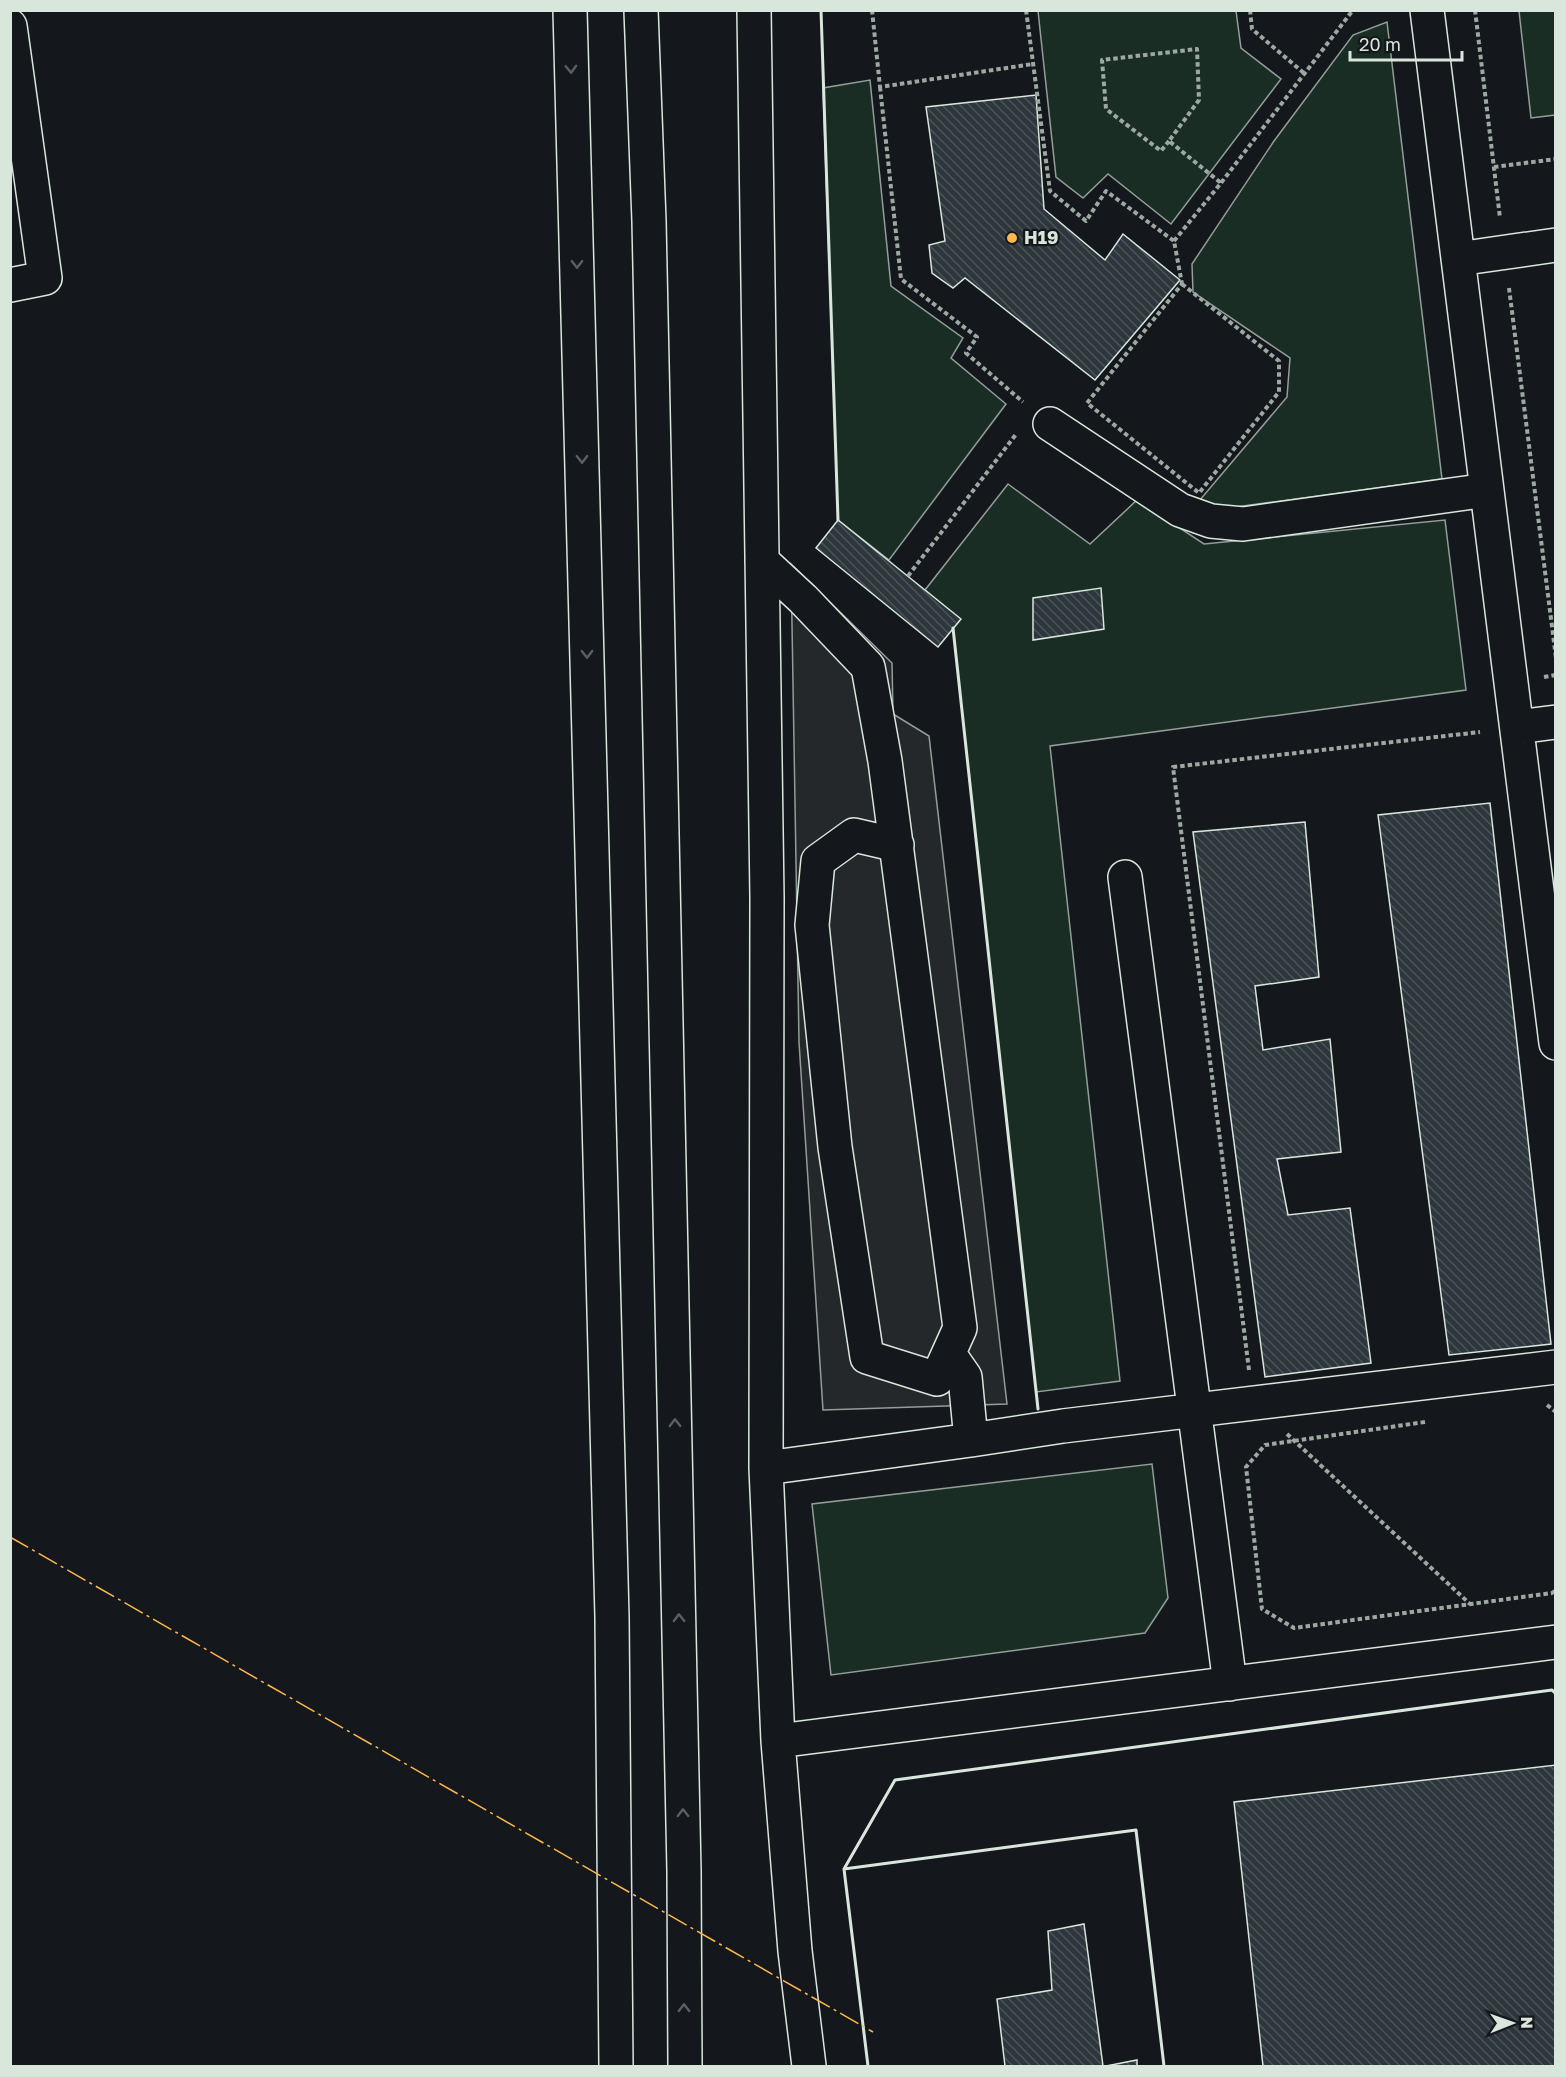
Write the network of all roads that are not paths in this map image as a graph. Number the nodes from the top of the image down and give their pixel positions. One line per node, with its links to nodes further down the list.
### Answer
1 (570, 10): 25 (main road, one-way to 25)
2 (641, 10): 26 (main road, one-way to 2)
3 (754, 10): 11 (main road)
4 (1427, 10): 7 (main road)
5 (10, 27): 8 (main road)
6 (1556, 245): 7 (main road)
7 (1458, 259): 10 (main road)
8 (10, 285)
9 (1042, 417): 10 (main road)
10 (1487, 490): 13 (main road)
11 (762, 561): 14 (main road); 21 (main road)
12 (1556, 722): 13 (main road)
13 (1517, 727): 16 (main road)
14 (897, 845): 17 (main road); 17 (main road)
15 (1125, 877): 19 (main road)
16 (1556, 1043)
17 (949, 1354): 20 (main road)
18 (1556, 1367): 19 (main road)
19 (1194, 1410): 20 (main road); 23 (main road)
20 (971, 1440): 21 (main road)
21 (766, 1468): 24 (main road)
22 (1556, 1642): 23 (main road)
23 (1230, 1684): 24 (main road)
24 (778, 1741): 27 (main road)
25 (616, 2067)
26 (685, 2067)
27 (808, 2067)

